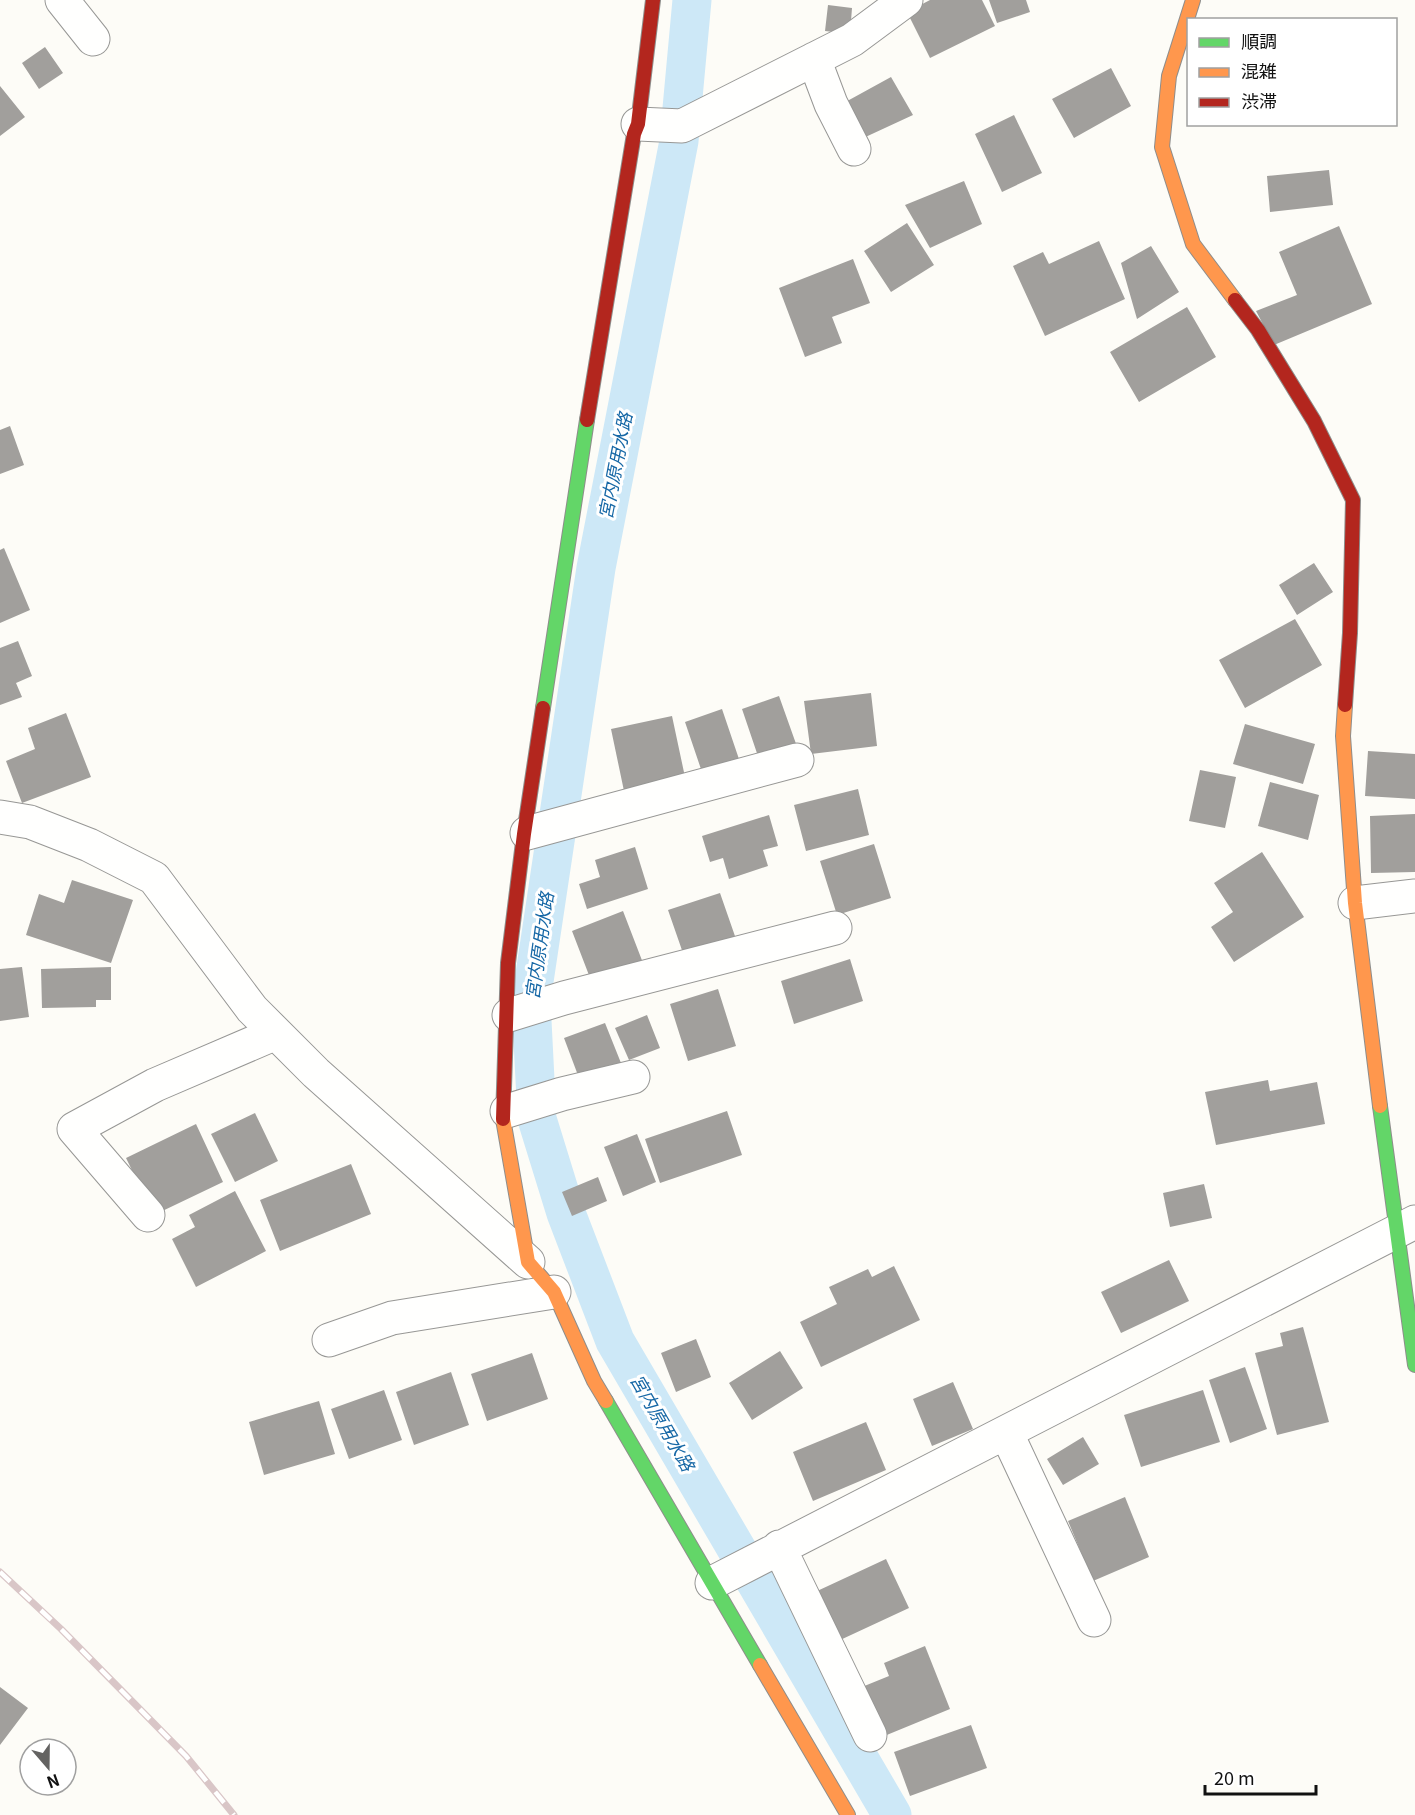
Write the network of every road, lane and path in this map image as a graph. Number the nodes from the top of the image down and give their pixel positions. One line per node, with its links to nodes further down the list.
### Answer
1 (62, 0): 7 (street)
2 (653, 0): 9 (street)
3 (906, 0): 8 (street)
4 (1193, 0): 5 (street)
5 (1187, 18)
6 (1187, 19): 15 (street)
7 (93, 39)
8 (814, 59): 9 (street); 10 (street)
9 (656, 125): 13 (street)
10 (854, 149)
11 (797, 760): 13 (street)
12 (0, 817): 18 (street)
13 (526, 833): 17 (street)
14 (1415, 896): 15 (street)
15 (1355, 903): 22 (street)
16 (835, 928): 17 (street)
17 (508, 1015): 20 (street)
18 (276, 1033): 21 (street); 23 (street)
19 (633, 1077): 20 (street)
20 (505, 1111): 23 (street)
21 (148, 1215)
22 (1405, 1228): 26 (street); 27 (street)
23 (528, 1262): 24 (street)
24 (554, 1292): 25 (street); 29 (street)
25 (329, 1340)
26 (1415, 1365)
27 (1006, 1431): 28 (street); 30 (street)
28 (772, 1551): 29 (street); 31 (street)
29 (719, 1580): 32 (street)
30 (1094, 1620)
31 (870, 1736)
32 (848, 1815)

